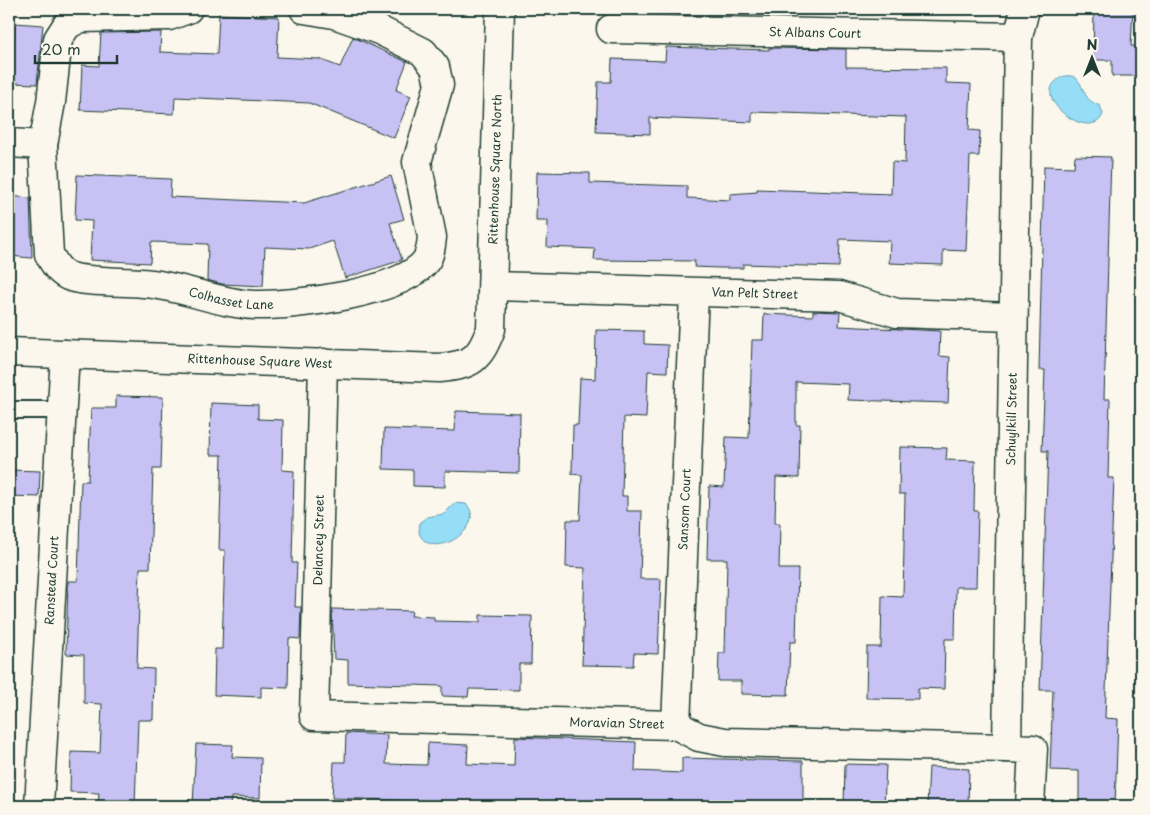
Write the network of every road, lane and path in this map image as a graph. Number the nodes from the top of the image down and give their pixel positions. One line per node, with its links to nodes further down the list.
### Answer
1 (188, 9): 9 (street, Colhasset Lane)
2 (304, 9): 9 (street, Colhasset Lane)
3 (500, 9): 10 (street, Rittenhouse Square North)
4 (1025, 9): 7 (street, Schuylkill Street)
5 (675, 19): 6 (street, St Albans Court); 7 (street, St Albans Court)
6 (611, 29)
7 (1018, 37): 12 (street, Schuylkill Street)
8 (9, 142): 9 (street)
9 (44, 144)
10 (494, 286): 11 (street, Van Pelt Street); 13 (street, Rittenhouse Square North)
11 (694, 292): 12 (street, Van Pelt Street); 20 (street, Sansom Court)
12 (1013, 317): 21 (street, Schuylkill Street)
13 (491, 329): 16 (street, Rittenhouse Square West)
14 (9, 352): 15 (street, Rittenhouse Square West)
15 (65, 354): 16 (street, Rittenhouse Square West); 18 (street, Ranstead Court)
16 (323, 363): 19 (street, Delancey Street)
17 (9, 410): 18 (lane)
18 (61, 410): 22 (street, Ranstead Court)
19 (314, 716): 20 (street, Moravian Street)
20 (676, 725): 21 (street, Moravian Street)
21 (1007, 748): 23 (street)
22 (40, 806)
23 (1030, 806)

